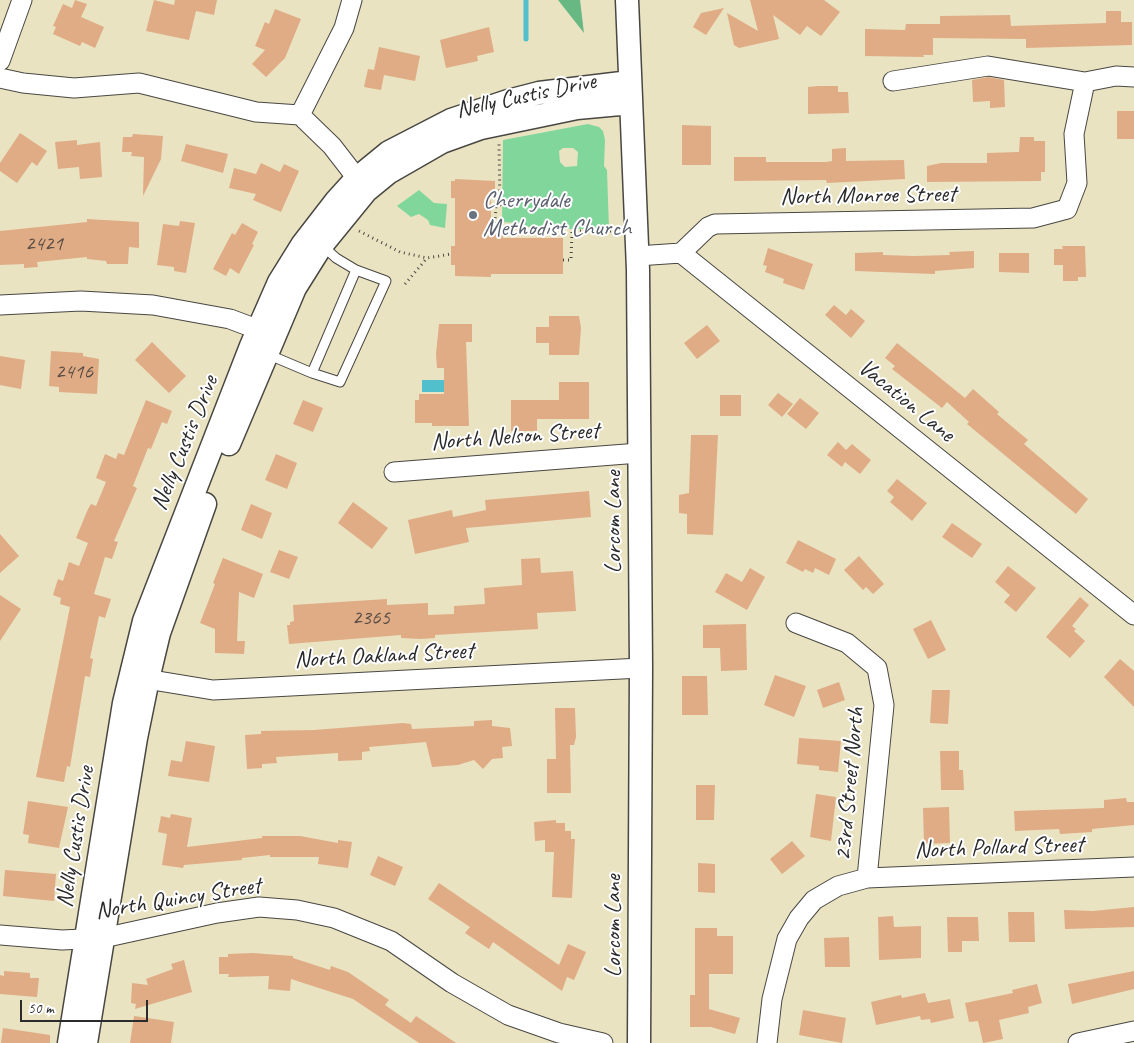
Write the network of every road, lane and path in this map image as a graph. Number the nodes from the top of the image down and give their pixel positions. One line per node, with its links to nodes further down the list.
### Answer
1 (22, 0): 4 (street)
2 (352, 0): 10 (street)
3 (627, 0): 9 (street, Lorcom Lane)
4 (0, 61)
5 (1134, 76): 8 (street)
6 (0, 78): 10 (street)
7 (892, 81): 8 (street)
8 (1084, 82): 17 (street, North Monroe Street)
9 (631, 93): 12 (street, Nelly Custis Drive); 19 (street, Lorcom Lane)
10 (300, 115): 12 (street)
11 (499, 140): 15 (path)
12 (361, 185): 16 (street, Nelly Custis Drive); 25 (street, Nelly Custis Drive)
13 (359, 231): 20 (path)
14 (612, 231): 21 (path)
15 (494, 233)
16 (322, 245): 22 (lane); 25 (street, Nelly Custis Drive)
17 (681, 253): 19 (street); 29 (street, Vacation Lane)
18 (451, 254): 20 (path)
19 (637, 256): 27 (street, Lorcom Lane)
20 (427, 258): 23 (path)
21 (563, 260)
22 (356, 270): 26 (lane); 26 (lane)
23 (405, 284)
24 (0, 305): 25 (street)
25 (262, 341): 26 (lane); 32 (street, Nelly Custis Drive)
26 (312, 373)
27 (639, 453): 28 (street, North Nelson Street); 31 (street, Lorcom Lane)
28 (394, 472)
29 (1134, 615)
30 (796, 623): 34 (street, 23rd Street North)
31 (641, 668): 32 (street, North Oakland Street); 41 (street, Lorcom Lane)
32 (139, 678): 36 (street, Nelly Custis Drive)
33 (1134, 868): 34 (street, North Pollard Street)
34 (867, 878): 42 (street, 23rd Street North)
35 (0, 935): 36 (street, North Quincy Street)
36 (94, 939): 38 (street, Nelly Custis Drive); 39 (street, Nelly Custis Drive); 40 (street, North Quincy Street)
37 (1134, 1031): 43 (street)
38 (69, 1043)
39 (86, 1043)
40 (603, 1043)
41 (639, 1043)
42 (767, 1043)
43 (1078, 1043)

